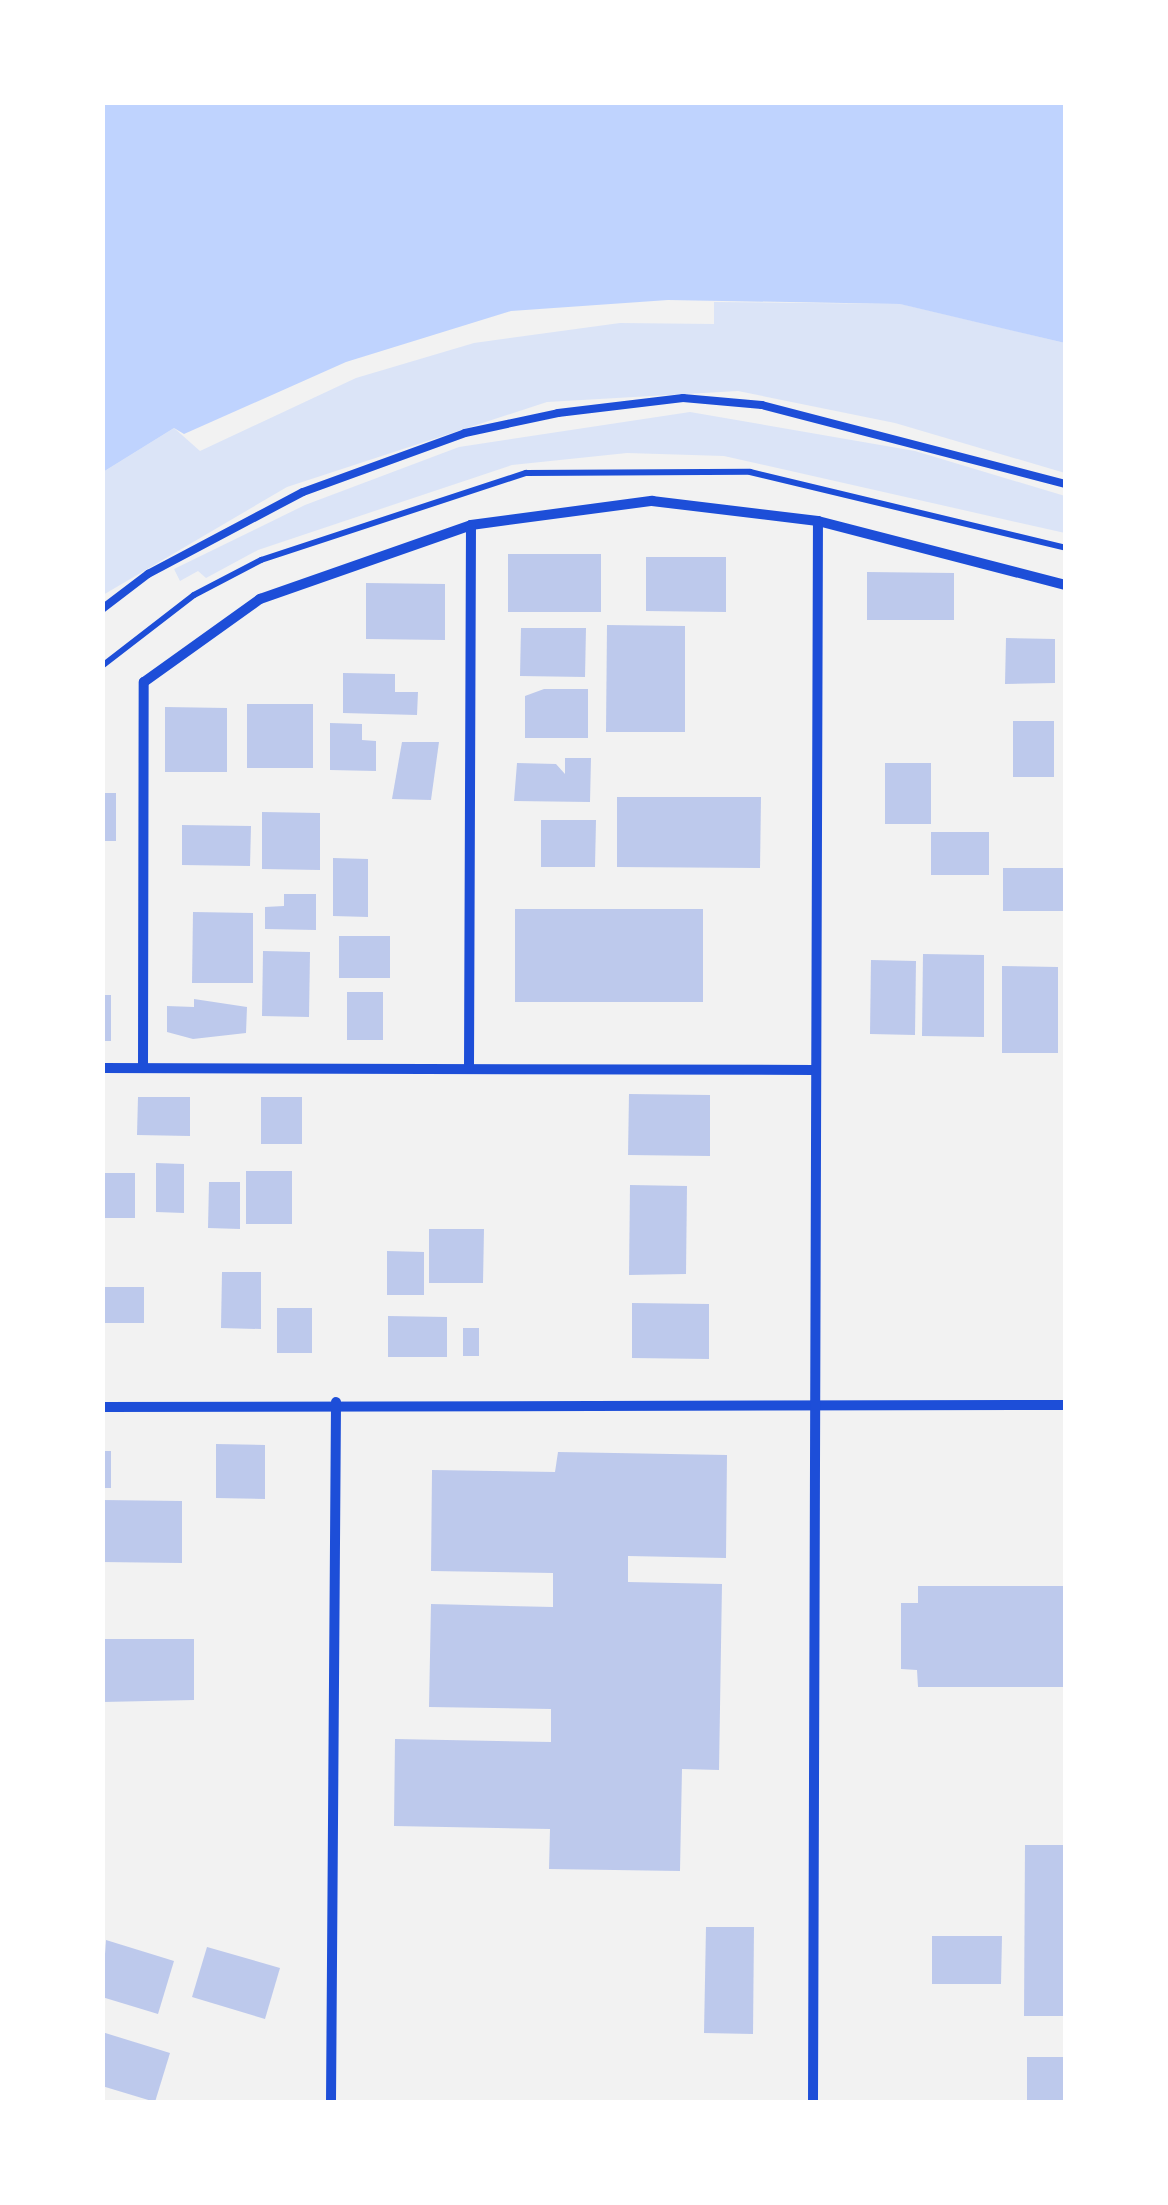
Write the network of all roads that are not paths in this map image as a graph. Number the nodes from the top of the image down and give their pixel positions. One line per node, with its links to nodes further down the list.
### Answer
1 (1066, 484): 5 (lane)
2 (818, 521): 3 (street); 4 (street); 9 (street)
3 (471, 525): 7 (street); 8 (street)
4 (1066, 585)
5 (102, 609)
6 (102, 1068): 7 (street)
7 (142, 1068): 8 (street)
8 (469, 1068): 9 (street)
9 (814, 1070): 13 (street)
10 (336, 1402): 12 (street); 13 (street); 14 (street)
11 (1066, 1405): 13 (street)
12 (102, 1407)
13 (813, 1409): 15 (street)
14 (331, 2102)
15 (813, 2102)

